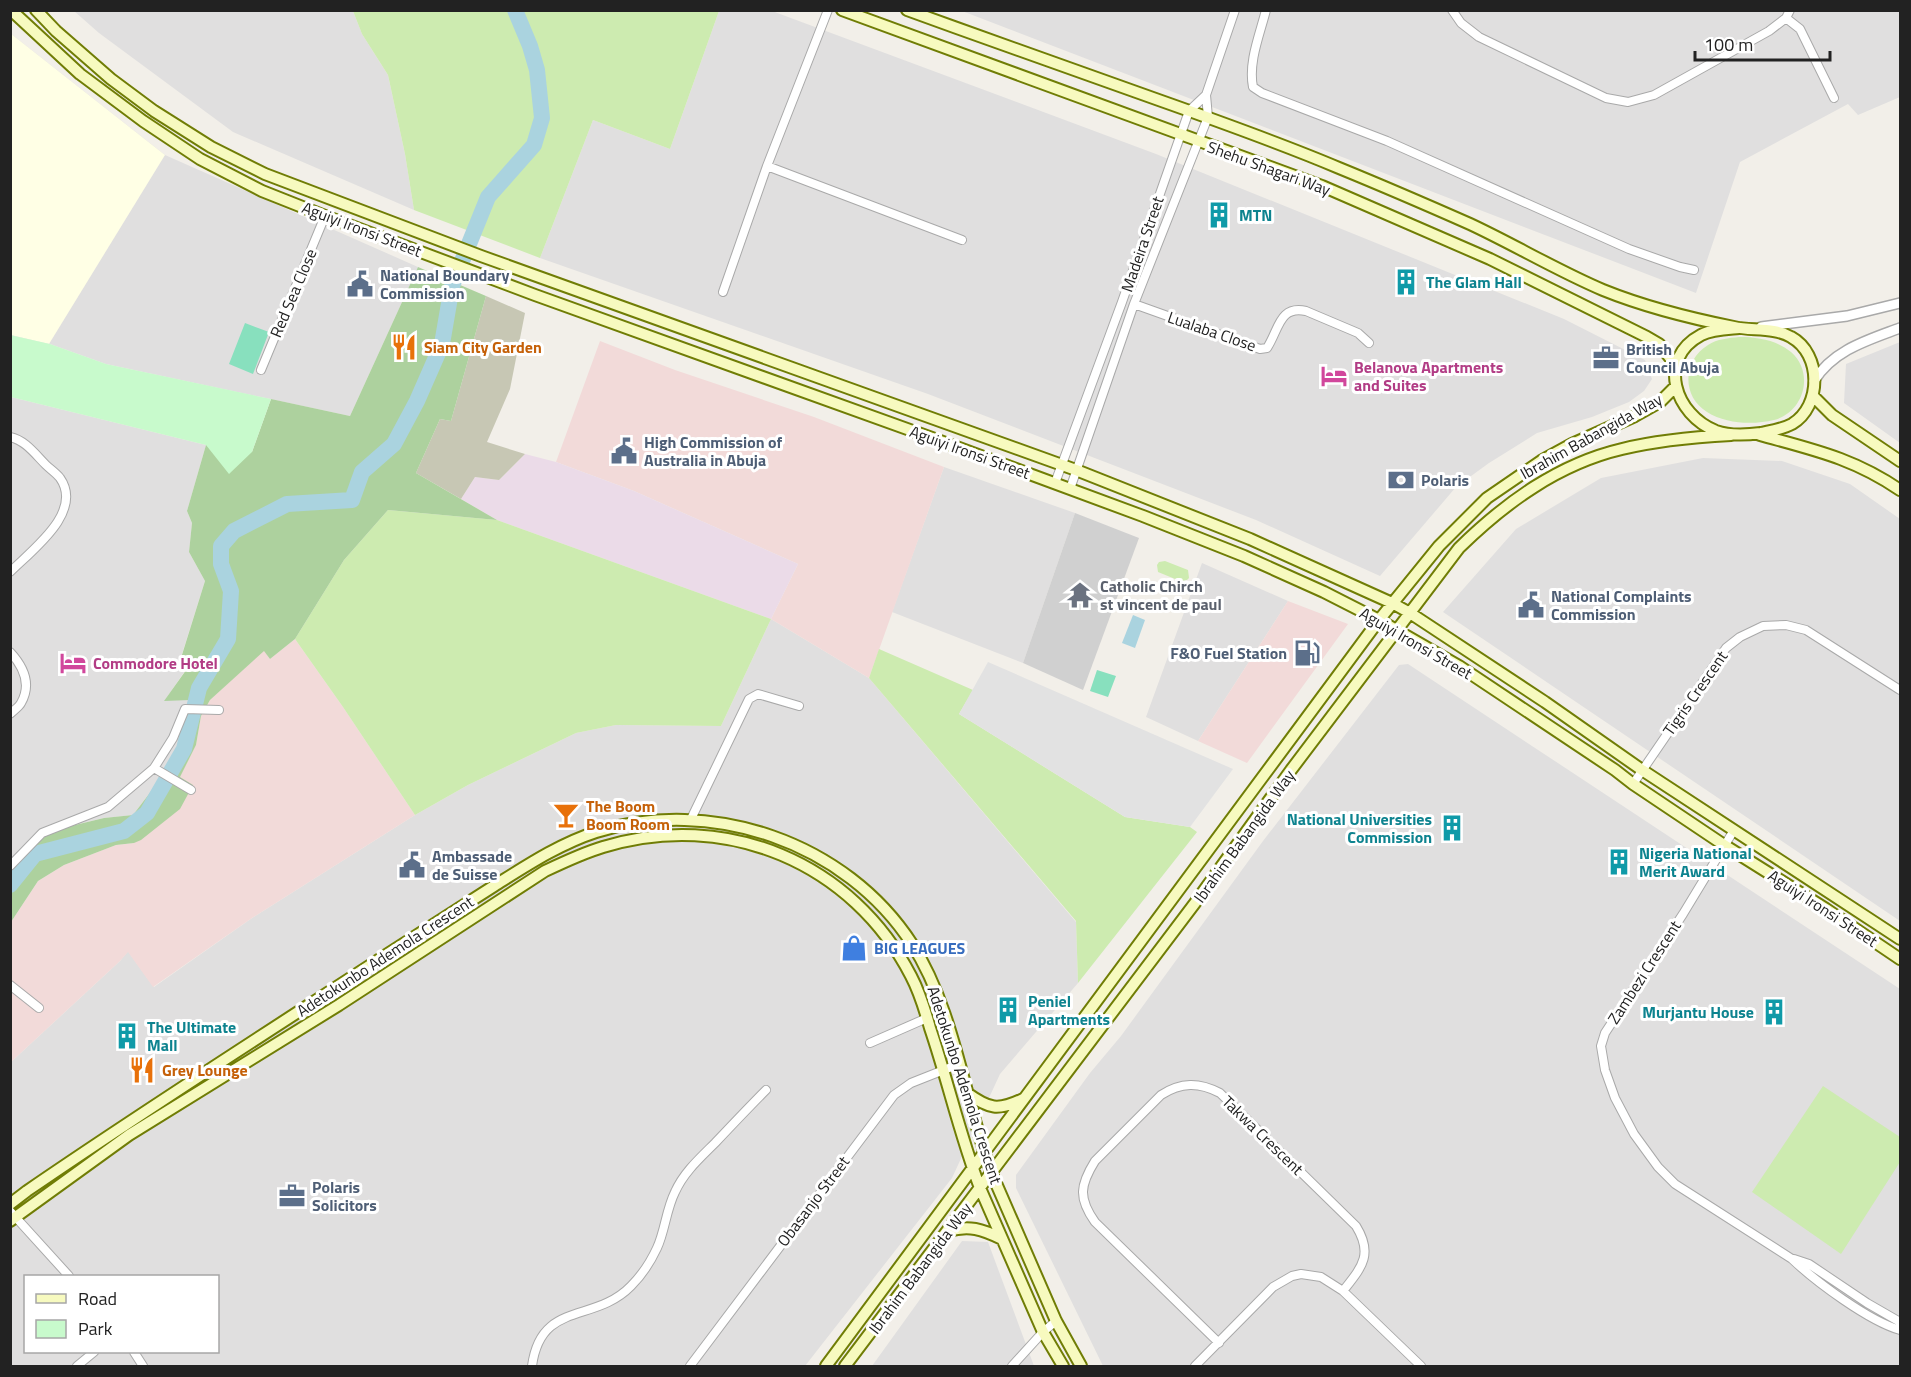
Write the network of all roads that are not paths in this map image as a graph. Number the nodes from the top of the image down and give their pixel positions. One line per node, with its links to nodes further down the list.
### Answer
1 (11, 10): 17 (main road, Aguiyi Ironsi Street)
2 (36, 10): 35 (main road, Aguiyi Ironsi Street)
3 (828, 10): 16 (street)
4 (842, 10): 14 (main road, Shehu Shagari Way)
5 (907, 10): 12 (main road, Shehu Shagari Way)
6 (1235, 10): 10 (street, Madeira Street)
7 (1266, 10): 19 (street)
8 (1452, 10): 9 (street)
9 (1788, 14): 11 (street)
10 (1206, 95): 12 (street, Madeira Street); 13 (street)
11 (1834, 98)
12 (1189, 111): 13 (main road, Shehu Shagari Way); 14 (street, Madeira Street)
13 (1208, 117): 15 (street); 23 (main road, Shehu Shagari Way)
14 (1180, 135): 15 (main road, Shehu Shagari Way); 35 (street, Madeira Street)
15 (1199, 142): 22 (street); 26 (main road, Shehu Shagari Way)
16 (767, 166): 18 (street); 20 (street)
17 (325, 216): 27 (street, Red Sea Close); 37 (main road, Aguiyi Ironsi Street)
18 (962, 240)
19 (1694, 270)
20 (723, 292)
21 (1900, 303): 23 (street)
22 (1134, 304): 25 (street, Lualaba Close); 36 (street)
23 (1744, 328): 26 (main road); 28 (main road)
24 (1900, 328): 28 (street)
25 (1369, 343)
26 (1676, 365): 29 (main road)
27 (261, 370)
28 (1814, 381): 30 (main road)
29 (1675, 387): 32 (main road); 41 (main road, Ibrahim Babangida Way)
30 (1813, 396): 31 (main road); 34 (main road)
31 (1754, 434): 32 (main road); 39 (main road)
32 (1731, 435): 42 (main road, Ibrahim Babangida Way)
33 (10, 436): 40 (street)
34 (1900, 461)
35 (1062, 465): 36 (main road, Aguiyi Ironsi Street); 37 (street, Madeira Street)
36 (1076, 470): 38 (street); 41 (main road, Aguiyi Ironsi Street)
37 (1055, 483): 38 (main road, Aguiyi Ironsi Street)
38 (1070, 489): 43 (main road, Aguiyi Ironsi Street)
39 (1900, 490)
40 (10, 572)
41 (1392, 603): 42 (main road, Aguiyi Ironsi Street); 43 (main road, Ibrahim Babangida Way)
42 (1410, 613): 44 (main road, Ibrahim Babangida Way); 51 (main road, Aguiyi Ironsi Street)
43 (1379, 620): 44 (main road, Aguiyi Ironsi Street); 68 (main road, Ibrahim Babangida Way)
44 (1397, 631): 52 (main road, Aguiyi Ironsi Street); 71 (main road, Ibrahim Babangida Way)
45 (10, 652): 49 (street)
46 (1900, 690): 51 (street, Tigris Crescent)
47 (799, 706): 54 (street)
48 (219, 710): 50 (street)
49 (10, 714)
50 (154, 768): 53 (street); 57 (street)
51 (1642, 770): 52 (street, Tigris Crescent); 55 (main road, Aguiyi Ironsi Street)
52 (1633, 784): 56 (main road, Aguiyi Ironsi Street)
53 (191, 790)
54 (691, 819): 64 (main road, Adetokunbo Ademola Crescent); 73 (main road, Adetokunbo Ademola Crescent)
55 (1734, 830): 56 (street, Zambezi Crescent); 58 (main road, Aguiyi Ironsi Street)
56 (1724, 845): 59 (main road, Aguiyi Ironsi Street); 77 (street, Zambezi Crescent)
57 (10, 866)
58 (1900, 939)
59 (1900, 959)
60 (10, 985): 61 (street)
61 (39, 1008)
62 (927, 1018): 63 (street); 65 (main road, Adetokunbo Ademola Crescent); 74 (main road, Adetokunbo Ademola Crescent)
63 (870, 1043)
64 (959, 1064): 65 (street, Obasanjo Street); 67 (main road, Adetokunbo Ademola Crescent)
65 (944, 1069): 70 (main road, Adetokunbo Ademola Crescent); 90 (street, Obasanjo Street)
66 (766, 1090): 89 (street)
67 (968, 1093): 68 (main road); 69 (main road, Adetokunbo Ademola Crescent)
68 (1026, 1098): 69 (main road, Ibrahim Babangida Way)
69 (985, 1154): 70 (main road, Ibrahim Babangida Way); 71 (main road, Adetokunbo Ademola Crescent)
70 (973, 1169): 72 (main road, Adetokunbo Ademola Crescent); 91 (main road, Ibrahim Babangida Way)
71 (992, 1174): 72 (main road, Ibrahim Babangida Way); 80 (main road, Adetokunbo Ademola Crescent)
72 (980, 1188): 75 (main road, Ibrahim Babangida Way); 76 (main road, Adetokunbo Ademola Crescent)
73 (10, 1204)
74 (12, 1217): 78 (street)
75 (948, 1231): 76 (main road); 92 (main road, Ibrahim Babangida Way)
76 (1002, 1239): 83 (main road, Adetokunbo Ademola Crescent)
77 (1792, 1259): 81 (street, Zambezi Crescent); 82 (street, Zambezi Crescent)
78 (68, 1275)
79 (1343, 1291): 84 (street); 84 (street, Takwa Crescent); 97 (street)
80 (1056, 1321): 83 (street); 95 (main road, Adetokunbo Ademola Crescent)
81 (1900, 1322)
82 (1900, 1330)
83 (1043, 1332): 93 (street); 94 (main road, Adetokunbo Ademola Crescent)
84 (1219, 1343): 96 (street)
85 (93, 1353): 87 (street)
86 (135, 1353): 88 (street)
87 (77, 1366)
88 (143, 1366)
89 (531, 1366)
90 (690, 1366)
91 (826, 1366)
92 (845, 1366)
93 (1012, 1366)
94 (1062, 1366)
95 (1081, 1366)
96 (1195, 1366)
97 (1420, 1366)

